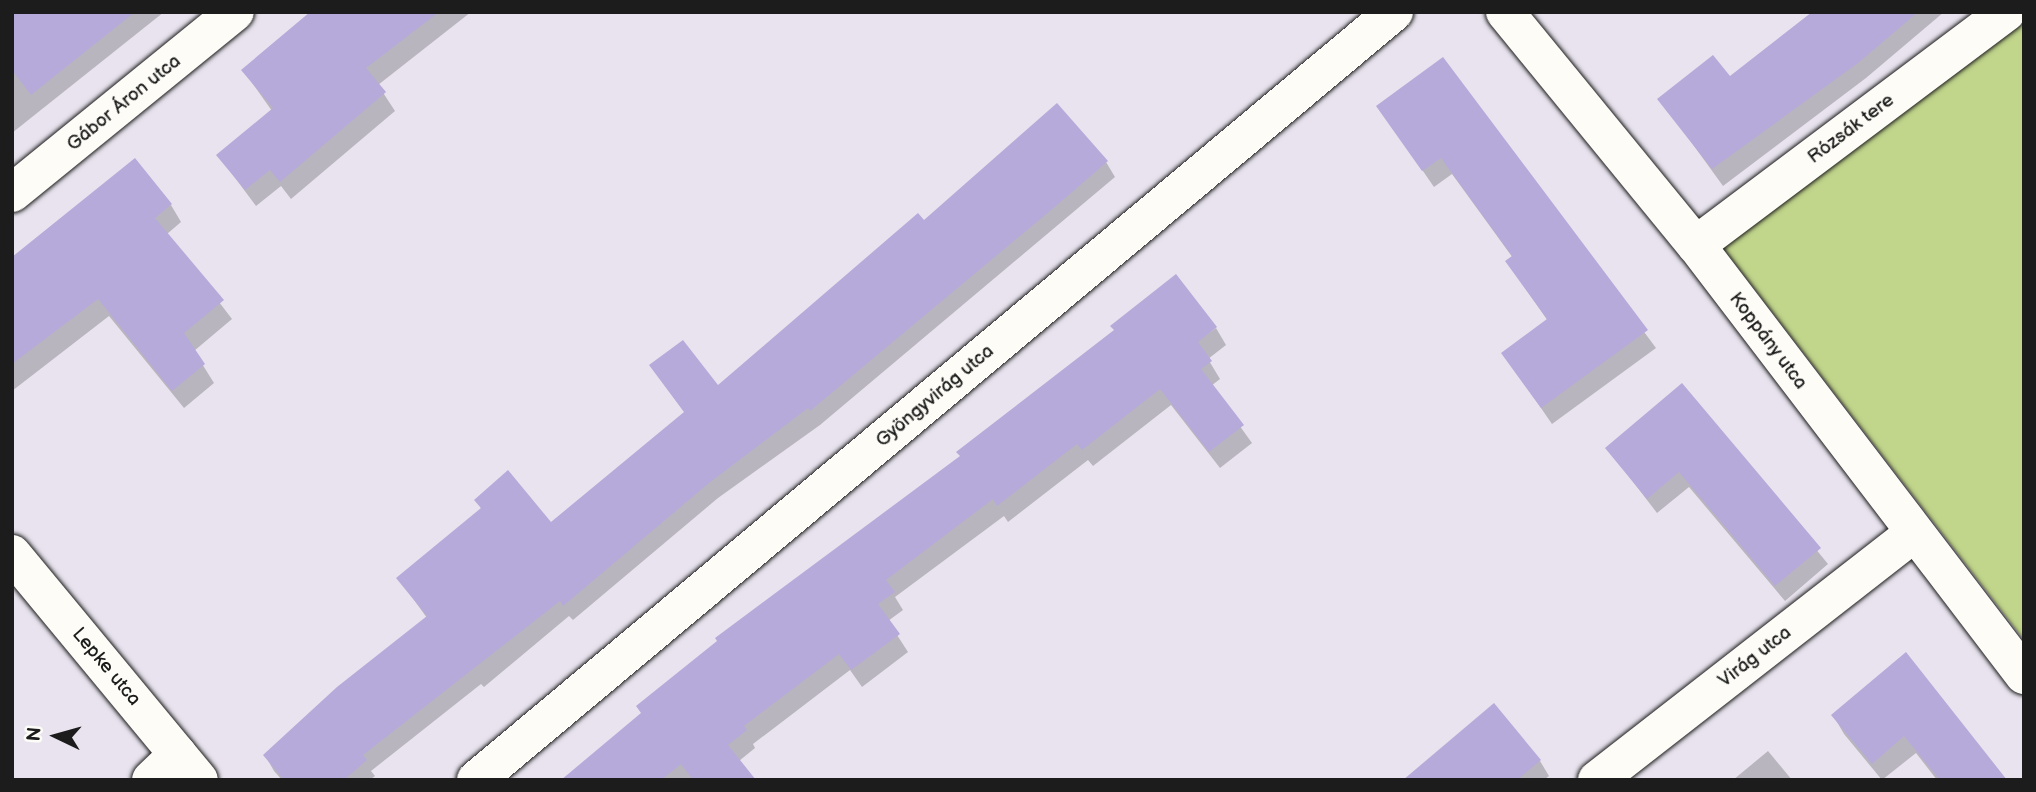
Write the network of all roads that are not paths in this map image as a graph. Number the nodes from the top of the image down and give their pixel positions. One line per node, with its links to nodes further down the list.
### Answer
1 (235, 12): 5 (street, Gábor Áron utca)
2 (1394, 12): 11 (street, Gyöngyvirág utca)
3 (1505, 12): 6 (street, Koppány utca)
4 (2006, 12): 6 (street, Rózsák tere)
5 (12, 193)
6 (1696, 245): 7 (street, Koppány utca)
7 (1913, 534): 9 (street, Koppány utca); 12 (street, Virág utca)
8 (12, 554): 10 (street, Lepke utca)
9 (2024, 675)
10 (176, 771)
11 (476, 780)
12 (1597, 780)

